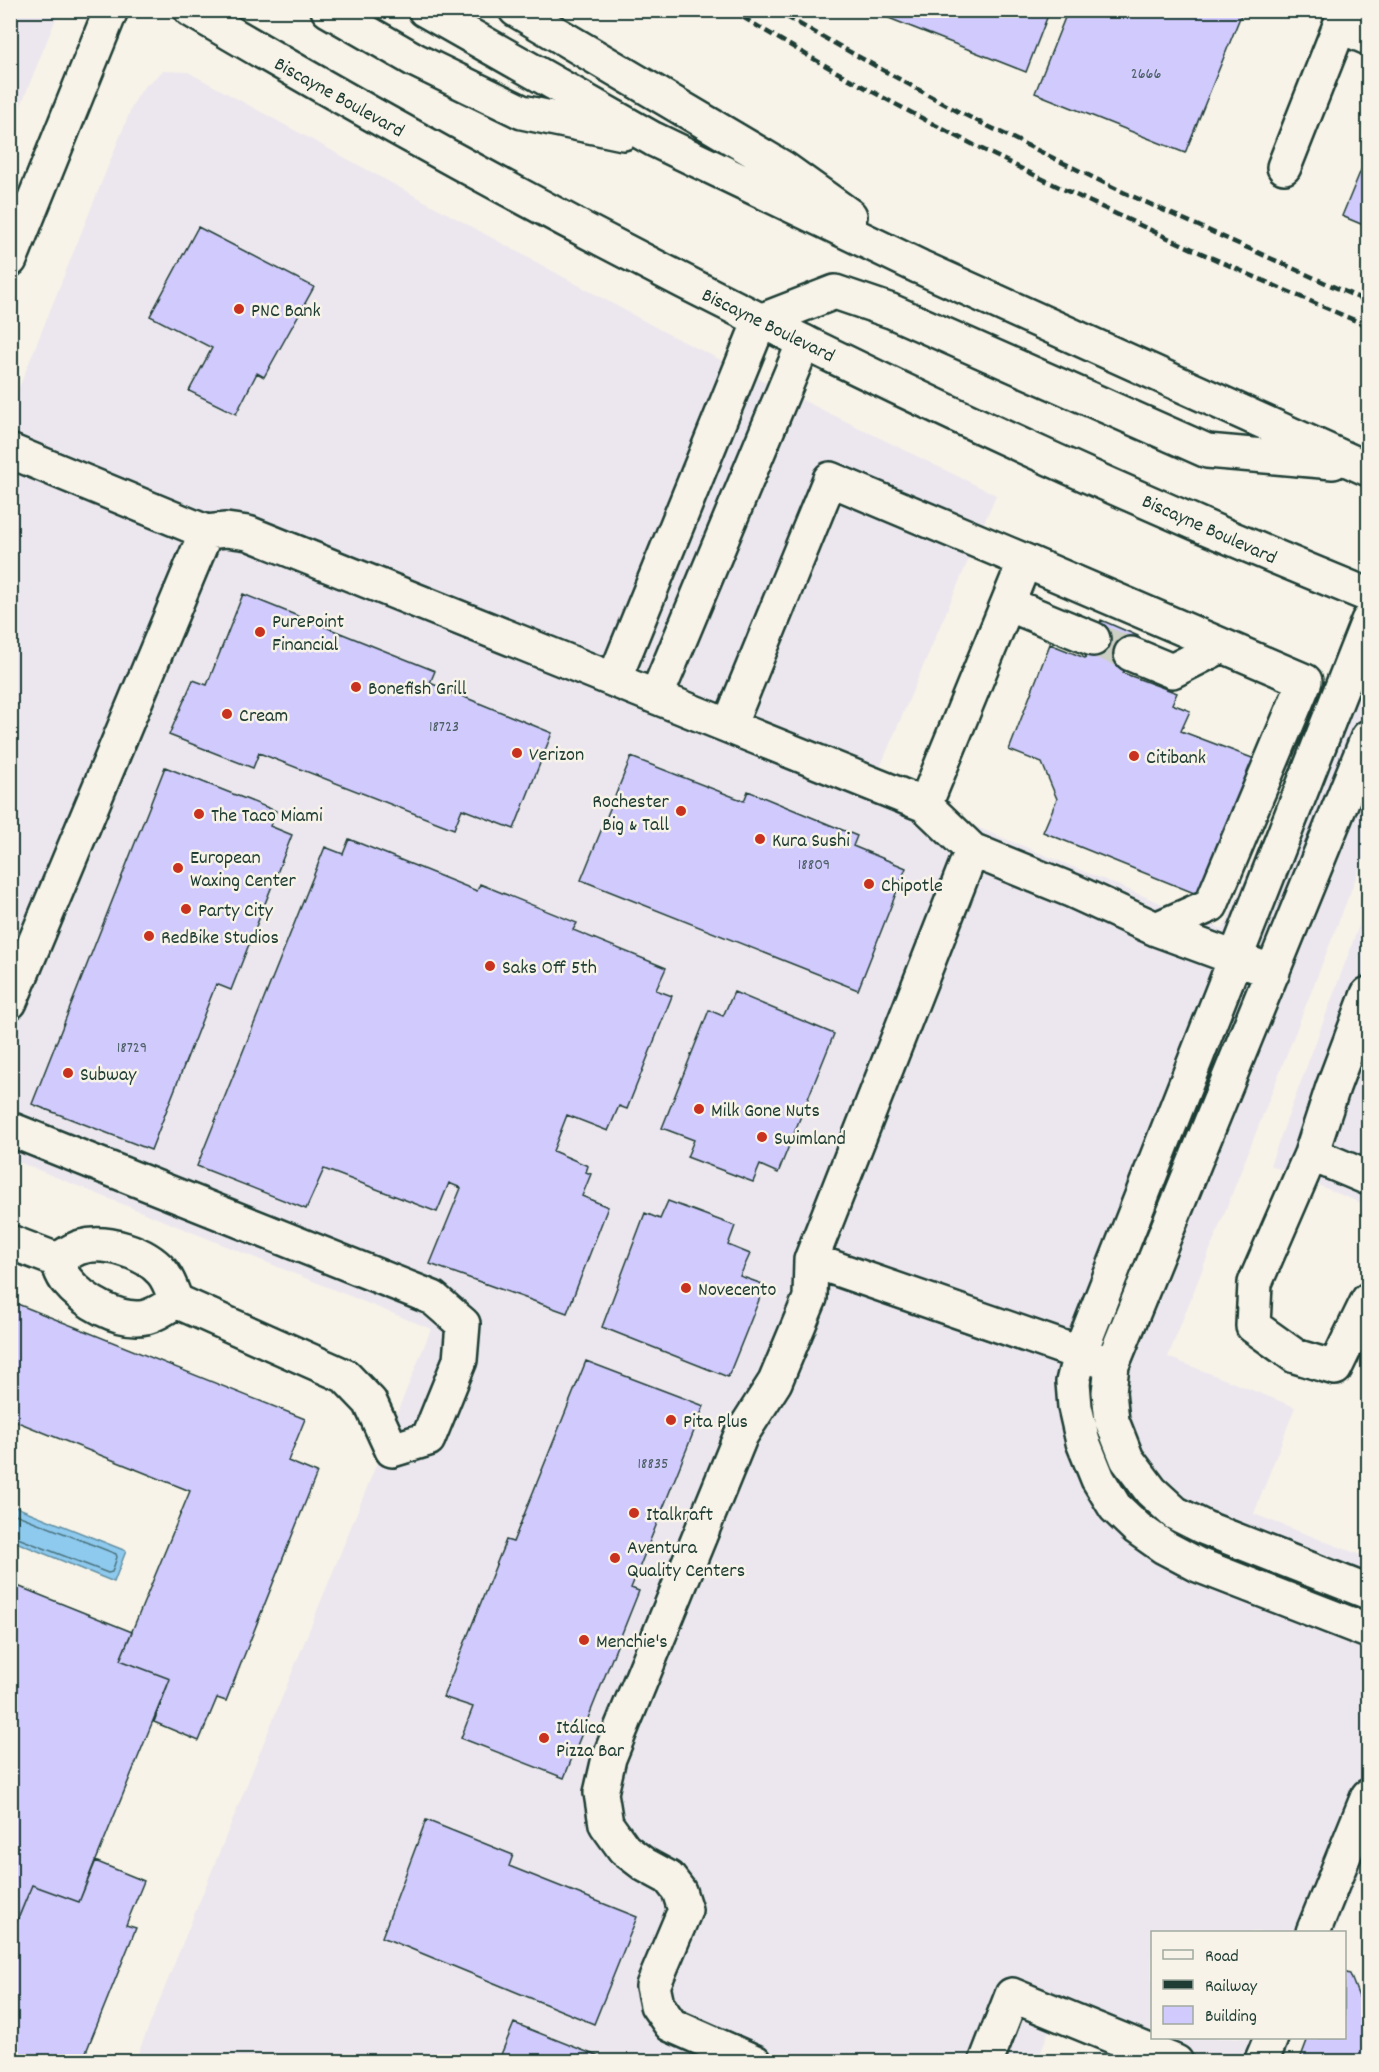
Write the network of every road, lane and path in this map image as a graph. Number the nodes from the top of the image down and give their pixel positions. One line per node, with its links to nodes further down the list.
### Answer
1 (111, 10): 9 (main road)
2 (191, 10): 12 (main road, Biscayne Boulevard)
3 (328, 10): 7 (main road)
4 (425, 10): 7 (main road)
5 (516, 10): 11 (main road)
6 (1351, 25): 8 (main road)
7 (654, 139): 11 (main road)
8 (1284, 167)
9 (17, 227): 10 (main road)
10 (10, 260)
11 (920, 267): 15 (main road)
12 (760, 321): 13 (main road, Biscayne Boulevard); 15 (main road); 24 (main road)
13 (804, 342): 18 (main road, Biscayne Boulevard); 25 (main road)
14 (10, 451): 16 (main road)
15 (1364, 466)
16 (206, 532): 24 (main road); 34 (main road)
17 (1025, 561): 19 (main road); 22 (main road); 26 (main road)
18 (1368, 595)
19 (1008, 604): 21 (main road); 28 (main road)
20 (1368, 621): 31 (main road)
21 (1093, 639)
22 (1221, 646): 23 (main road); 30 (main road)
23 (1131, 654)
24 (614, 680): 25 (main road)
25 (656, 697): 26 (main road)
26 (729, 726): 28 (main road)
27 (1368, 738): 32 (main road)
28 (925, 805): 29 (main road)
29 (972, 850): 30 (main road); 40 (main road)
30 (1156, 929): 31 (main road)
31 (1236, 958): 32 (main road); 43 (main road)
32 (1273, 972): 44 (main road)
33 (1368, 994): 36 (main road)
34 (10, 1002)
35 (10, 1129): 42 (main road)
36 (1311, 1154): 37 (main road); 41 (main road)
37 (1368, 1178)
38 (10, 1242): 39 (main road)
39 (57, 1260): 42 (main road); 42 (main road)
40 (811, 1260): 43 (main road); 50 (main road)
41 (1368, 1300)
42 (176, 1301)
43 (1080, 1353): 44 (main road); 46 (main road)
44 (1112, 1365): 45 (main road)
45 (1368, 1592)
46 (1368, 1631)
47 (1368, 1796): 48 (main road)
48 (1313, 1931)
49 (1270, 2039): 53 (main road)
50 (755, 2061)
51 (986, 2061): 52 (main road)
52 (1176, 2061)
53 (1261, 2061)

